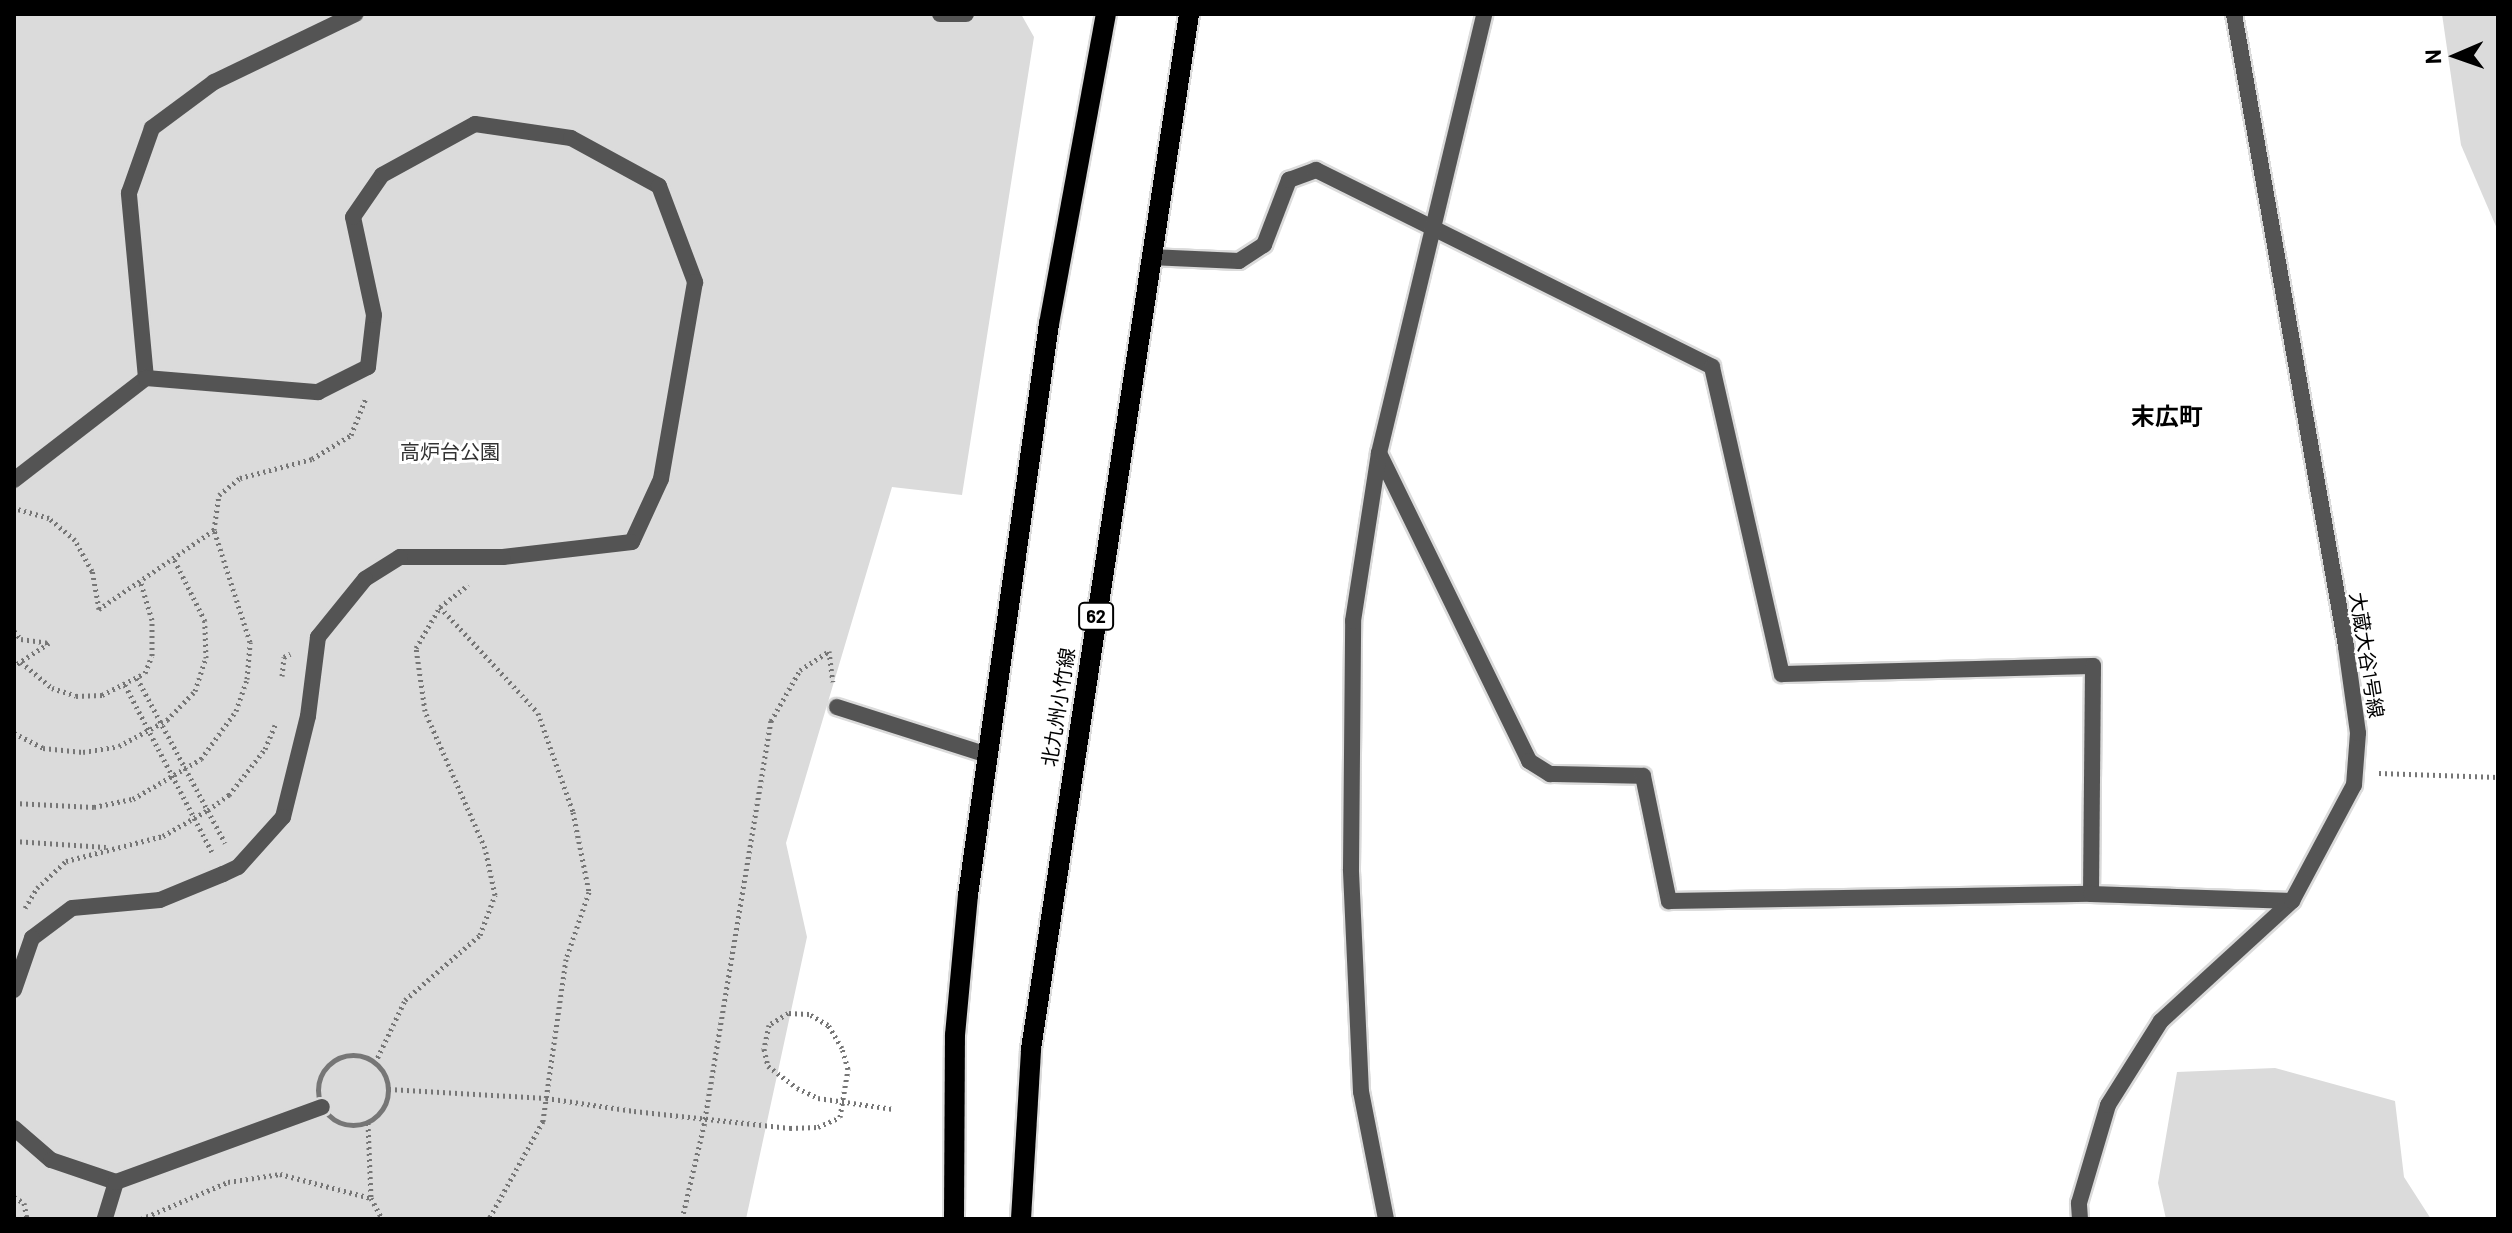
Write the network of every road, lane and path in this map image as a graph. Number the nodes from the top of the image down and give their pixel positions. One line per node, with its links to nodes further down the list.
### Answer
1 (355, 14): 11 (street)
2 (940, 14): 3 (street)
3 (966, 14)
4 (1106, 14): 32 (main road)
5 (1189, 14): 9 (main road, 北九州小竹線 / 62)
6 (1484, 14): 8 (street)
7 (2234, 14): 36 (street, 大蔵大谷1号線)
8 (1431, 225): 9 (street); 12 (street); 43 (street)
9 (1150, 257): 64 (main road, 北九州小竹線 / 62)
10 (368, 367): 11 (street); 15 (path); 17 (street)
11 (146, 378): 13 (street)
12 (1379, 453): 43 (street); 65 (street)
13 (14, 480)
14 (14, 508): 18 (path)
15 (214, 530): 16 (path); 33 (path)
16 (173, 557): 18 (path); 29 (path)
17 (503, 557): 19 (path); 21 (street)
18 (140, 580): 24 (path)
19 (440, 607): 47 (path); 49 (path)
20 (14, 631): 22 (path)
21 (318, 637): 26 (path); 42 (street)
22 (21, 662): 23 (path); 25 (path)
23 (14, 666)
24 (137, 678): 25 (path); 29 (path)
25 (125, 685): 30 (path)
26 (281, 686)
27 (837, 707): 32 (street); 62 (path)
28 (279, 715): 38 (path)
29 (162, 724): 30 (path); 33 (path)
30 (149, 732): 31 (path); 35 (path)
31 (14, 733)
32 (987, 755): 63 (main road)
33 (186, 769): 35 (path); 38 (path)
34 (2498, 777): 36 (path)
35 (174, 778): 37 (path); 39 (path)
36 (2354, 785): 44 (street, 大蔵大谷1号線)
37 (14, 803)
38 (208, 810): 39 (path); 42 (path)
39 (195, 819): 41 (path); 42 (path)
40 (14, 841): 41 (path)
41 (111, 848): 45 (path)
42 (230, 871): 45 (street)
43 (2091, 894): 44 (street)
44 (2292, 901): 66 (street, 大蔵大谷1号線)
45 (32, 938): 46 (street)
46 (14, 990)
47 (375, 1063): 48 (path); 50 (path)
48 (389, 1089): 49 (path); 52 (path)
49 (546, 1098): 51 (path, bridge); 61 (path)
50 (322, 1107): 52 (path); 54 (street)
51 (893, 1109)
52 (368, 1123): 56 (path)
53 (14, 1128): 54 (street)
54 (116, 1182): 58 (street)
55 (14, 1197): 57 (path)
56 (371, 1198): 59 (path); 60 (path)
57 (27, 1219)
58 (105, 1219)
59 (141, 1219)
60 (382, 1219)
61 (489, 1219)
62 (682, 1219)
63 (954, 1219)
64 (1021, 1219)
65 (1386, 1219)
66 (2080, 1219)

